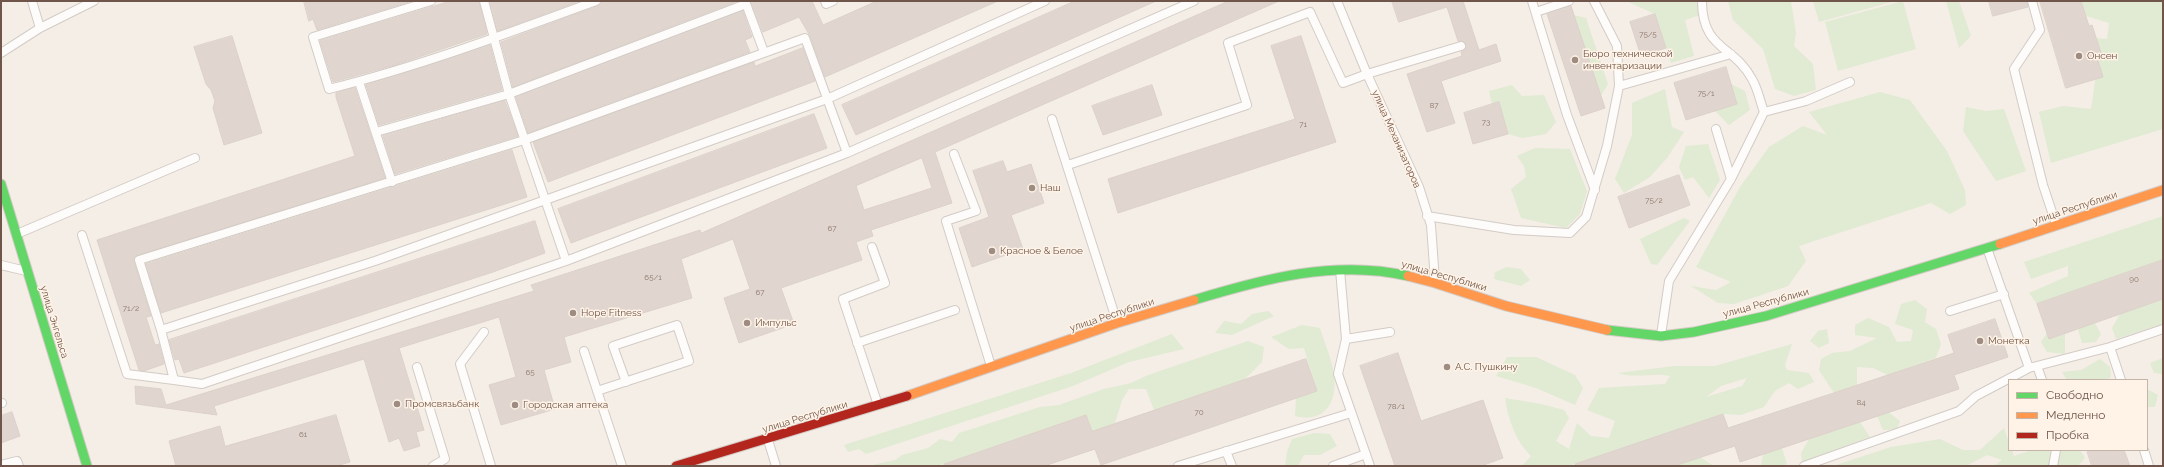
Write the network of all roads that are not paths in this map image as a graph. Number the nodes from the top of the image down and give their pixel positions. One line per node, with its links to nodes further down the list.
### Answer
1 (32, 1): 18 (lane)
2 (94, 1): 18 (lane)
3 (431, 1): 25 (lane)
4 (484, 1): 19 (lane)
5 (596, 1): 19 (lane)
6 (825, 1): 7 (lane)
7 (833, 1)
8 (1045, 1): 29 (lane)
9 (1194, 1): 35 (lane)
10 (1337, 1): 24 (lane, улица Механизаторов)
11 (1532, 1): 17 (lane)
12 (1570, 1): 17 (lane)
13 (1594, 1): 27 (lane)
14 (1702, 1): 23 (lane)
15 (2032, 1): 46 (lane)
16 (746, 2): 21 (lane); 28 (lane)
17 (1536, 12): 42 (lane)
18 (40, 28): 22 (lane)
19 (495, 38): 25 (lane); 28 (lane)
20 (1461, 46): 24 (lane)
21 (764, 52): 29 (lane); 34 (lane)
22 (1, 53)
23 (1731, 54): 27 (lane); 30 (lane)
24 (1367, 74): 38 (lane); 45 (lane, улица Механизаторов)
25 (359, 82): 33 (lane)
26 (1850, 82): 30 (lane)
27 (1619, 86): 42 (lane)
28 (509, 94): 33 (lane); 34 (lane)
29 (828, 99): 35 (lane); 44 (lane)
30 (1764, 112): 39 (lane)
31 (1052, 119): 38 (lane)
32 (1716, 129): 39 (lane)
33 (376, 132): 40 (lane)
34 (524, 140): 40 (lane); 44 (lane)
35 (848, 153): 51 (lane)
36 (954, 154): 70 (lane)
37 (195, 158): 47 (lane)
38 (1068, 165): 59 (lane)
39 (1731, 179): 64 (lane)
40 (392, 182): 61 (lane)
41 (1, 184): 47 (main road, улица Энгельса)
42 (1594, 190): 45 (lane)
43 (2163, 190): 46 (main road, улица Республики)
44 (545, 202): 51 (lane); 61 (lane)
45 (1427, 216): 55 (lane, улица Механизаторов)
46 (2057, 225): 50 (main road, улица Республики)
47 (16, 234): 54 (main road, улица Энгельса)
48 (82, 235): 75 (lane)
49 (872, 247): 66 (lane)
50 (1987, 247): 56 (lane); 64 (main road, улица Республики)
51 (566, 261): 75 (lane)
52 (1, 265): 54 (lane)
53 (1340, 270): 55 (main road, улица Республики); 59 (main road, улица Республики); 65 (lane)
54 (27, 271): 88 (main road, улица Энгельса)
55 (1435, 283): 64 (main road, улица Республики)
56 (2004, 294): 58 (lane); 71 (lane)
57 (955, 310): 66 (lane)
58 (1950, 311)
59 (1117, 323): 70 (main road, улица Республики)
60 (2163, 329): 67 (lane)
61 (161, 330): 75 (lane)
62 (484, 332): 90 (lane)
63 (1390, 332): 65 (lane)
64 (1661, 336)
65 (1346, 339): 80 (lane)
66 (857, 343): 79 (lane)
67 (2110, 347): 71 (lane); 74 (lane)
68 (584, 351): 78 (lane)
69 (417, 367): 89 (lane)
70 (992, 367): 79 (main road, улица Республики)
71 (2033, 367): 72 (lane); 73 (lane)
72 (2009, 379)
73 (2041, 379)
74 (2121, 379)
75 (174, 380)
76 (2008, 380): 98 (lane)
77 (626, 382): 77 (lane); 78 (lane)
78 (597, 391): 91 (lane)
79 (878, 406): 81 (main road, улица Республики)
80 (1352, 413): 82 (lane); 85 (lane)
81 (768, 440): 92 (main road, улица Республики); 93 (lane)
82 (1226, 451): 94 (lane); 95 (lane)
83 (2056, 451): 99 (lane)
84 (2144, 451): 100 (lane)
85 (1366, 454): 96 (lane); 97 (lane)
86 (1, 465): 87 (lane)
87 (19, 466)
88 (87, 466)
89 (433, 466)
90 (491, 466)
91 (622, 466)
92 (676, 466)
93 (776, 466)
94 (1178, 466)
95 (1232, 466)
96 (1333, 466)
97 (1370, 466)
98 (1804, 466)
99 (2053, 466)
100 (2149, 466)

